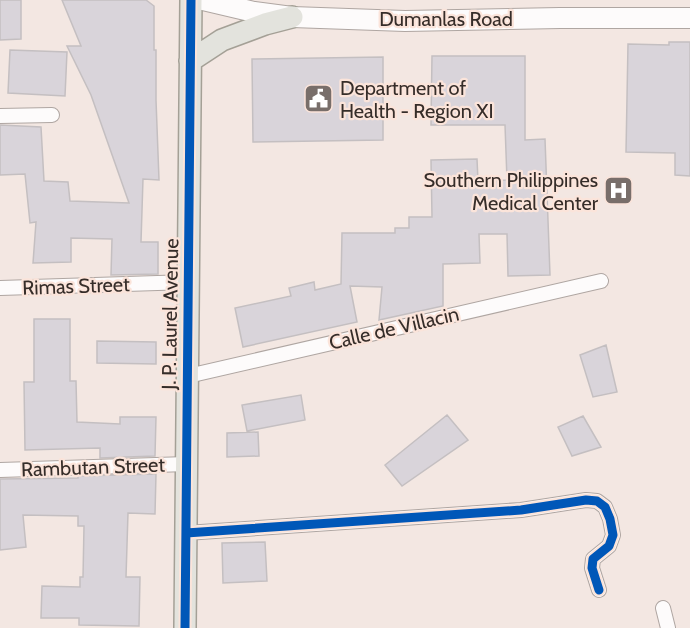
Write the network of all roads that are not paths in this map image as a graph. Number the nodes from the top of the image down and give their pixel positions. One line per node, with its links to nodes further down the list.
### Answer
1 (191, 0): 5 (main road, J. P. Laurel Avenue)
2 (203, 0): 3 (main road, Dumanlas Road)
3 (292, 17): 4 (main road, Dumanlas Road); 5 (main road)
4 (690, 18)
5 (190, 61): 9 (main road, J. P. Laurel Avenue)
6 (52, 115): 7 (street)
7 (0, 116)
8 (601, 281): 11 (street, Calle de Villacin)
9 (189, 282): 10 (street, Rimas Street); 11 (main road, J. P. Laurel Avenue)
10 (0, 288)
11 (188, 376): 12 (main road, J. P. Laurel Avenue)
12 (187, 464): 13 (street, Rambutan Street); 14 (main road, J. P. Laurel Avenue)
13 (0, 470)
14 (186, 533): 15 (street); 17 (main road, J. P. Laurel Avenue)
15 (599, 590)
16 (663, 608): 18 (street)
17 (185, 628)
18 (668, 628)

